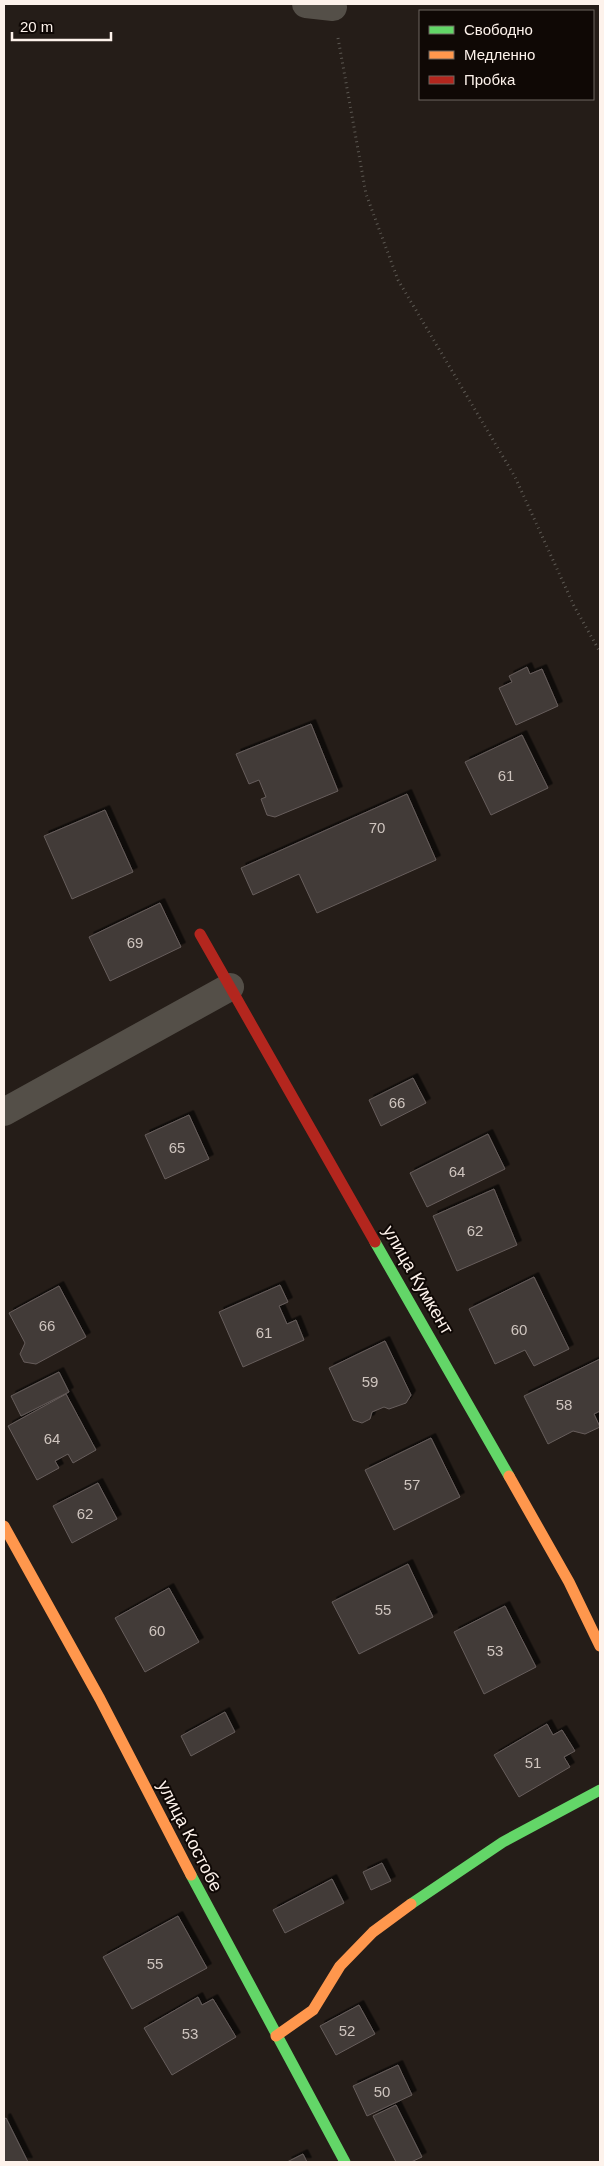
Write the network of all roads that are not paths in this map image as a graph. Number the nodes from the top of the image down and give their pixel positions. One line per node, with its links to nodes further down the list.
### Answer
1 (306, 4): 2 (street)
2 (333, 7)
3 (200, 934): 4 (street, улица Кумкент)
4 (230, 987): 5 (street); 7 (street, улица Кумкент)
5 (4, 1112)
6 (4, 1526): 9 (street, улица Костобе)
7 (600, 1646)
8 (600, 1790): 9 (street)
9 (276, 2036): 10 (street, улица Костобе)
10 (346, 2162)

